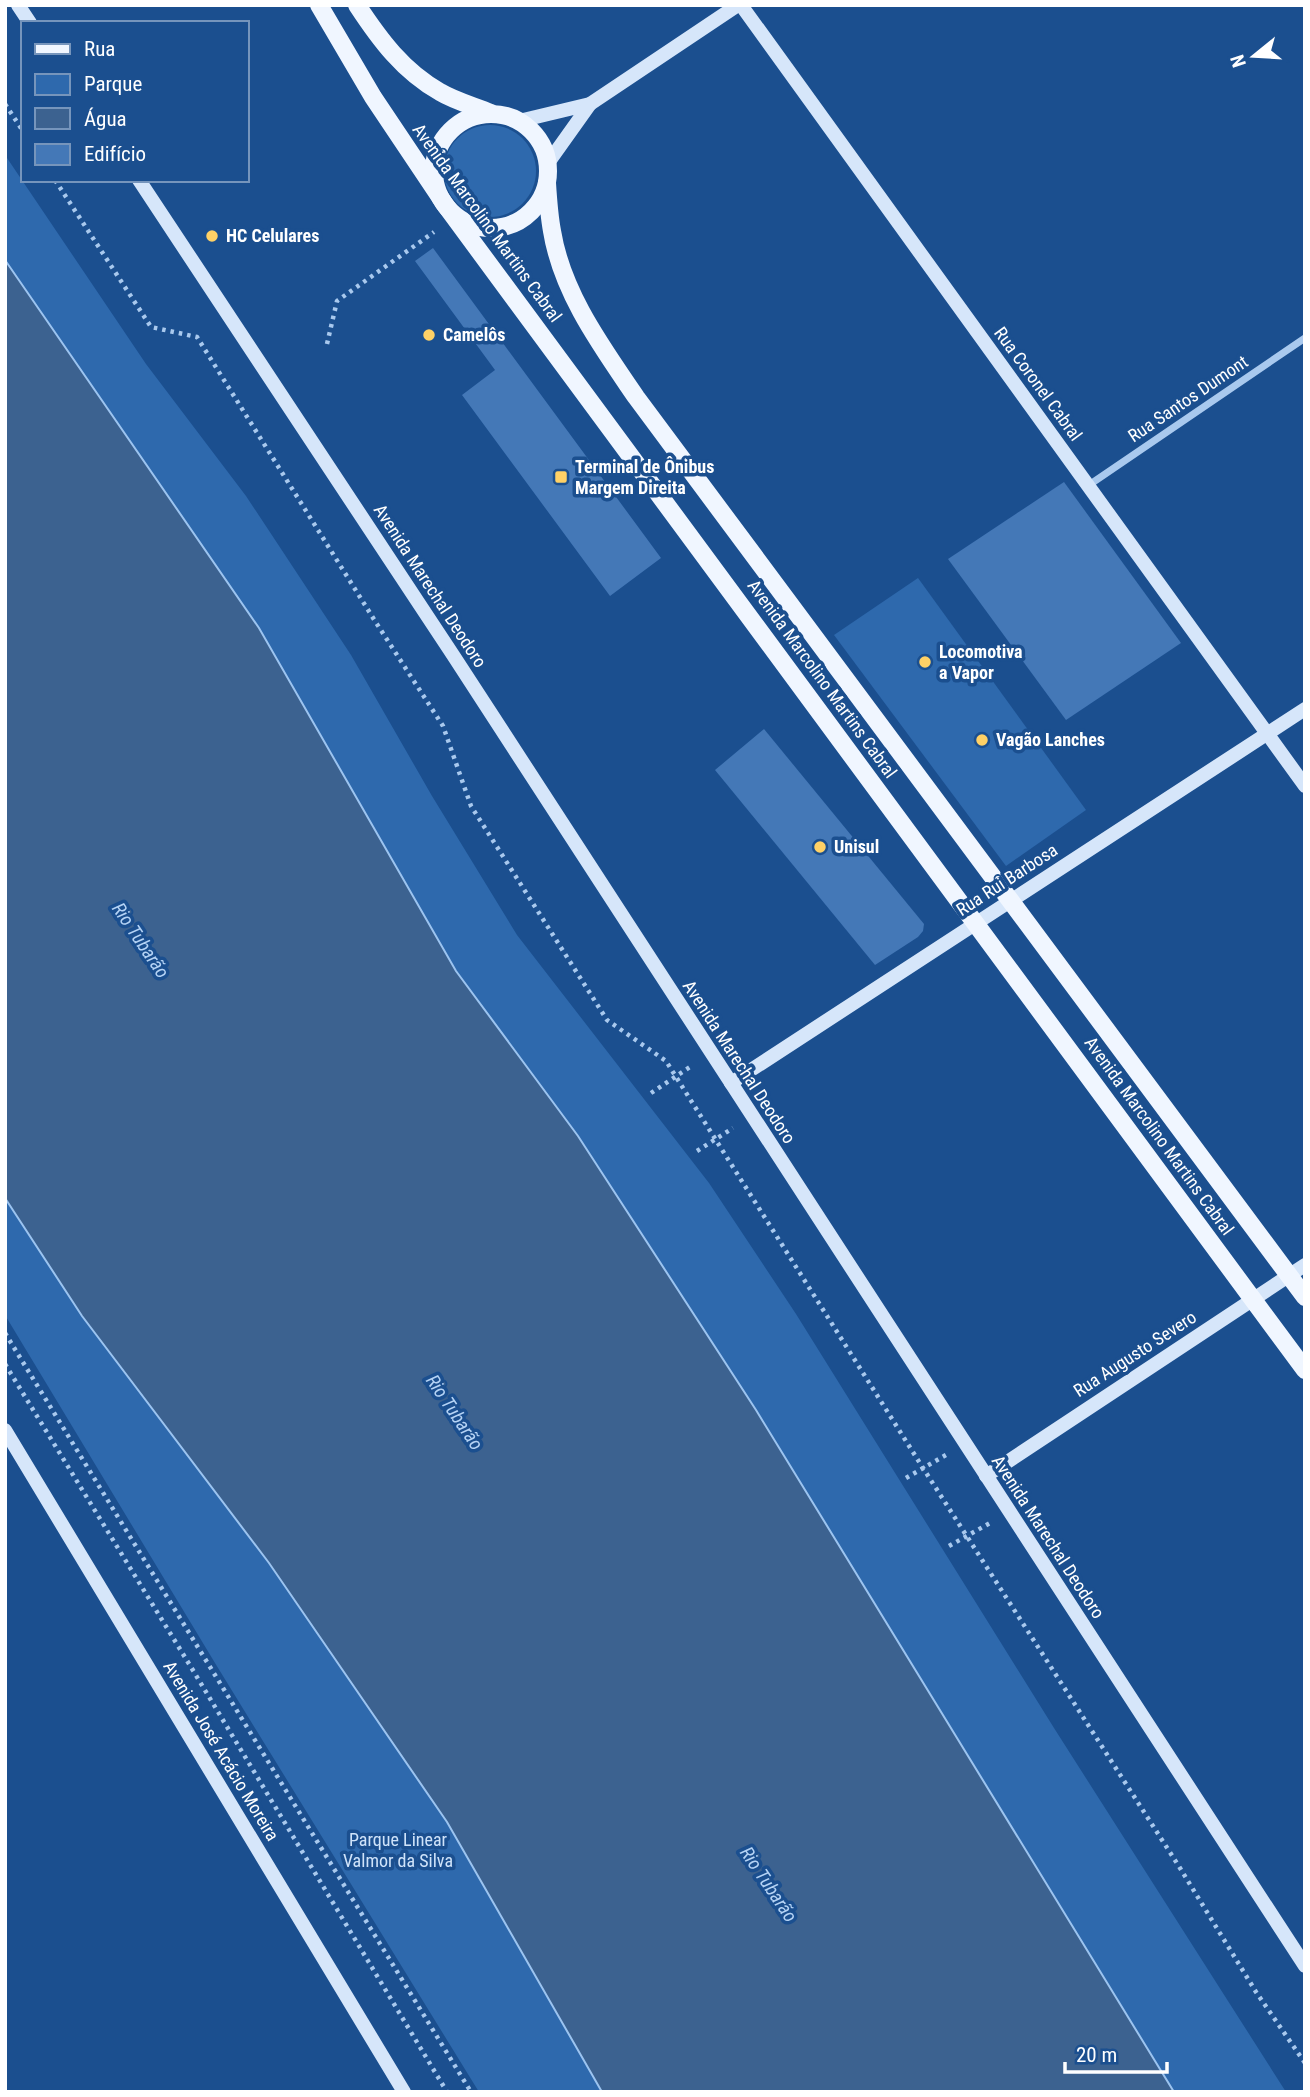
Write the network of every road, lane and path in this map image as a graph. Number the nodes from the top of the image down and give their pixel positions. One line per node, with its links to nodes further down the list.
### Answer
1 (18, 5): 5 (main road)
2 (319, 5): 15 (main road, Avenida Marcolino Martins Cabral)
3 (357, 5): 8 (main road)
4 (739, 5): 7 (main road); 18 (main road, Rua Coronel Cabral)
5 (29, 21)
6 (5, 104): 10 (path)
7 (590, 104): 9 (main road); 11 (main road)
8 (494, 114): 9 (main road); 15 (main road)
9 (519, 121): 11 (main road)
10 (21, 128)
11 (548, 163): 14 (main road)
12 (56, 182): 25 (path)
13 (140, 182): 24 (main road, Avenida Marechal Deodoro)
14 (547, 183): 15 (main road); 22 (main road, Avenida Marcolino Martins Cabral)
15 (451, 211): 17 (path); 23 (main road, Avenida Marcolino Martins Cabral)
16 (1305, 338): 18 (street, Rua Santos Dumont)
17 (327, 344)
18 (1088, 486): 20 (main road, Rua Coronel Cabral)
19 (1305, 709): 20 (main road, Rua Rui Barbosa)
20 (1267, 734): 21 (main road, Rua Coronel Cabral); 22 (main road, Rua Rui Barbosa)
21 (1305, 786)
22 (1010, 901): 23 (main road, Rua Rui Barbosa); 32 (main road, Avenida Marcolino Martins Cabral)
23 (976, 923): 26 (main road, Rua Rui Barbosa); 34 (main road, Avenida Marcolino Martins Cabral)
24 (711, 1053): 25 (path); 26 (main road, Avenida Marechal Deodoro)
25 (676, 1076): 27 (path); 29 (path)
26 (731, 1083): 28 (main road, Avenida Marechal Deodoro)
27 (651, 1093)
28 (751, 1116): 29 (path); 39 (main road, Avenida Marechal Deodoro)
29 (716, 1139): 30 (path); 40 (path)
30 (698, 1151)
31 (1305, 1265): 32 (main road, Rua Augusto Severo)
32 (1289, 1275): 33 (main road, Avenida Marcolino Martins Cabral); 34 (main road, Rua Augusto Severo)
33 (1305, 1297)
34 (1253, 1299): 37 (main road, Avenida Marcolino Martins Cabral); 41 (main road, Rua Augusto Severo)
35 (5, 1333): 50 (path)
36 (5, 1364): 49 (path)
37 (1305, 1370)
38 (5, 1430): 48 (main road, Avenida José Acácio Moreira)
39 (965, 1444): 40 (path); 41 (main road, Avenida Marechal Deodoro)
40 (923, 1468): 42 (path); 44 (path)
41 (986, 1476): 43 (main road, Avenida Marechal Deodoro)
42 (906, 1478)
43 (1009, 1512): 44 (path); 46 (main road, Avenida Marechal Deodoro)
44 (966, 1536): 45 (path); 47 (path)
45 (949, 1546)
46 (1305, 1966)
47 (1305, 2063)
48 (404, 2092)
49 (447, 2092)
50 (471, 2092)

